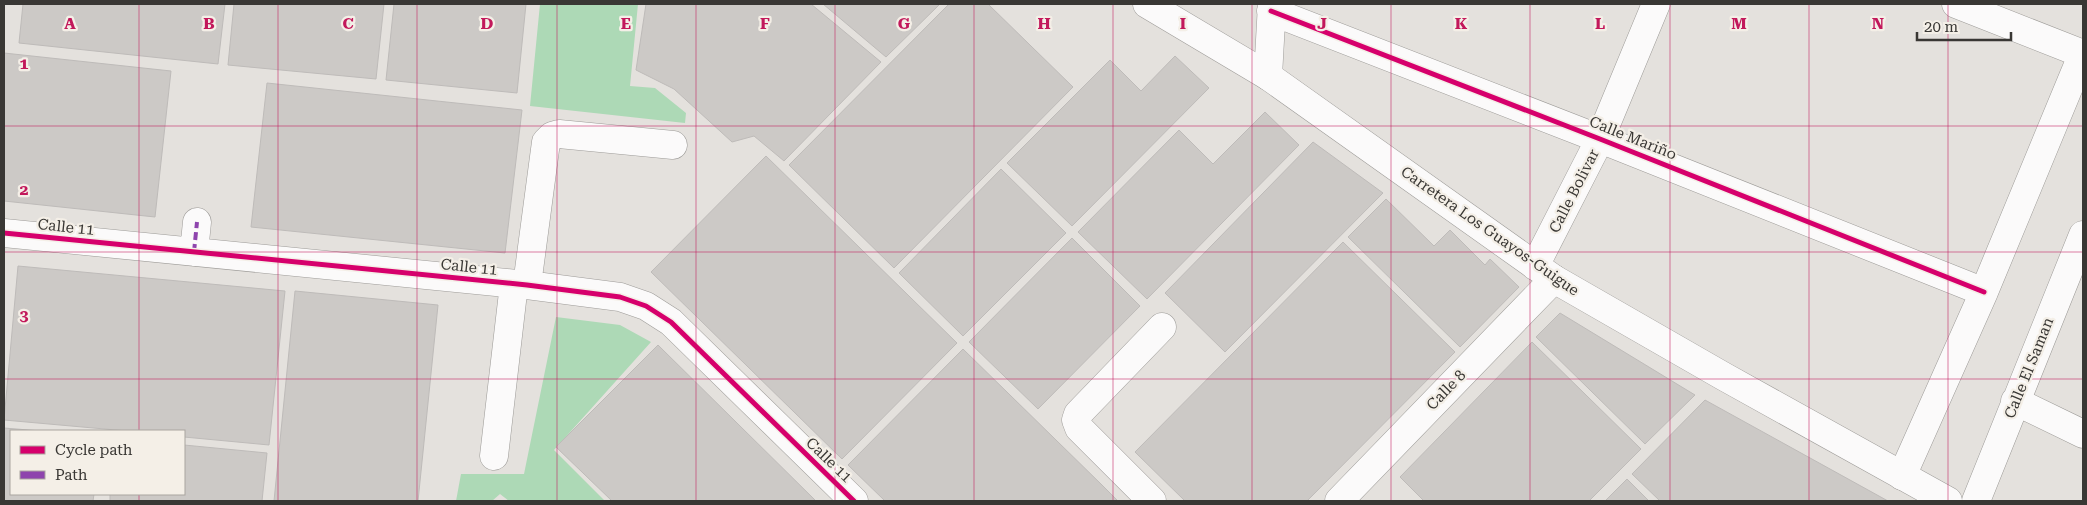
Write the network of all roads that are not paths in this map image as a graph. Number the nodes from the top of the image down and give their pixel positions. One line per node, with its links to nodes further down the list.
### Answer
1 (1147, 4): 6 (street, Carretera Los Guayos-Guigue)
2 (1656, 4): 7 (street, Calle Bolivar)
3 (1956, 4): 5 (street)
4 (1272, 7): 6 (street); 7 (street, Calle Mariño)
5 (2083, 53): 15 (street)
6 (1268, 76): 13 (street, Carretera Los Guayos-Guigue)
7 (1600, 139): 13 (street, Calle Bolivar); 15 (street, Calle Mariño)
8 (672, 145): 14 (street)
9 (197, 222): 12 (street)
10 (4, 233): 12 (street, Calle 11)
11 (2083, 235): 17 (street, Calle El Saman)
12 (194, 252): 14 (street, Calle 11)
13 (1544, 272): 20 (street, Carretera Los Guayos-Guigue); 21 (street, Calle 8)
14 (521, 285): 19 (street); 22 (street, Calle 11)
15 (1984, 292): 20 (street)
16 (1162, 327): 23 (street)
17 (2016, 401): 18 (street); 25 (street, Calle El Saman)
18 (2083, 434)
19 (494, 456)
20 (1902, 476): 24 (street, Carretera Los Guayos-Guigue)
21 (1343, 500)
22 (854, 501)
23 (1152, 501)
24 (1948, 501)
25 (1976, 501)

